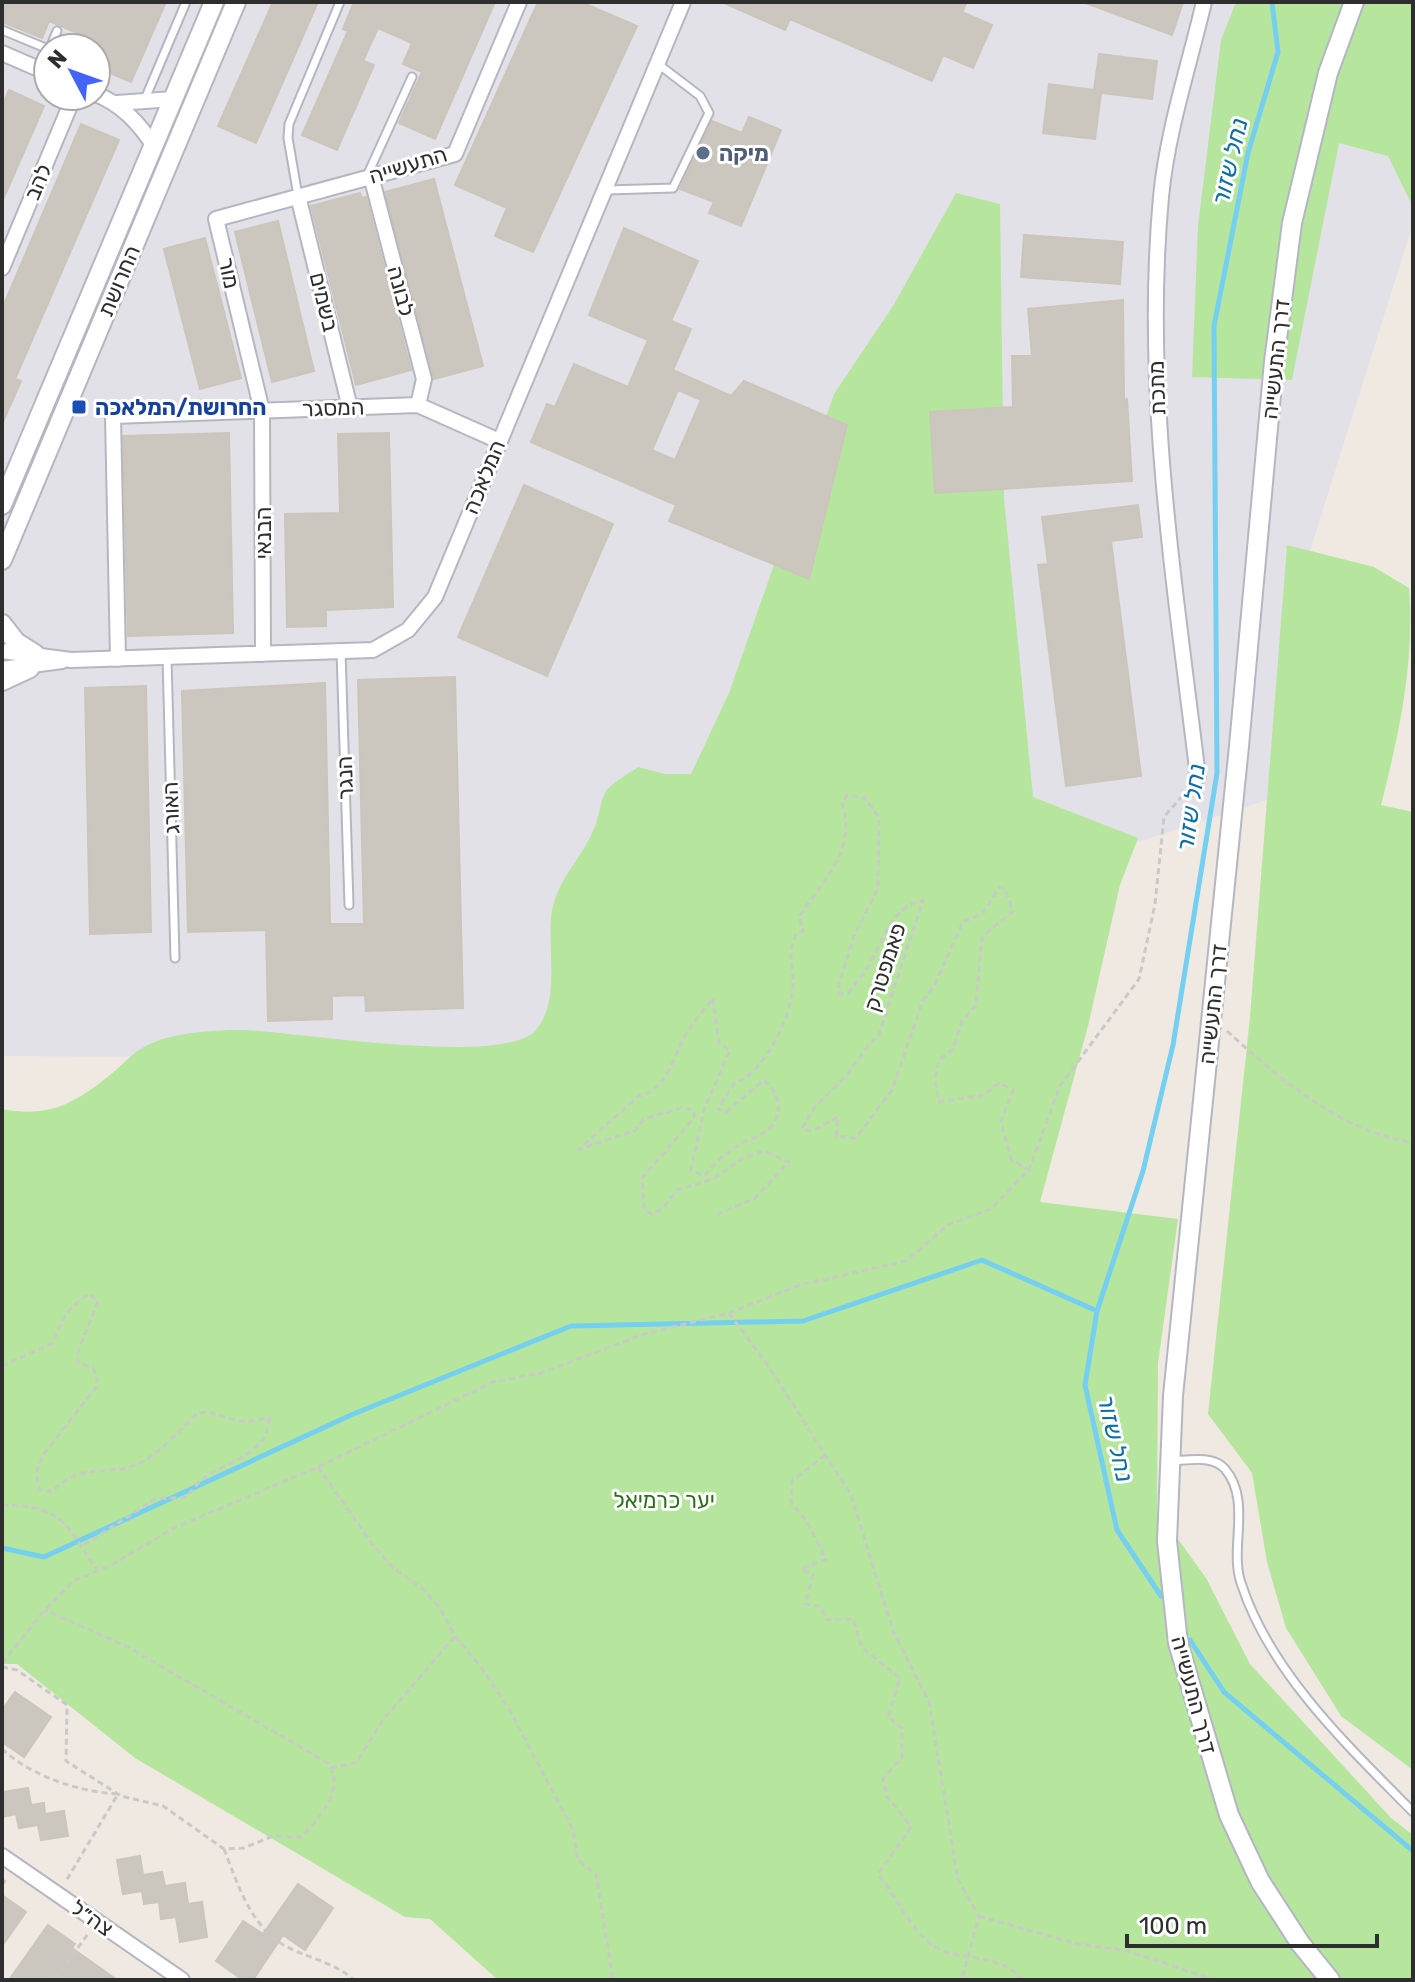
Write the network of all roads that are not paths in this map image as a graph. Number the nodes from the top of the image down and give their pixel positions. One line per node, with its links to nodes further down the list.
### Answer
1 (186, 2): 17 (lane)
2 (214, 2): 15 (street, החרושת)
3 (236, 2): 30 (street, החרושת)
4 (340, 2): 23 (lane)
5 (519, 2): 21 (street, התעשייה)
6 (683, 2): 12 (street, המלאכה)
7 (1204, 2): 40 (street, מתכת)
8 (1354, 2): 43 (street, דרך התעשייה)
9 (2, 30): 10 (lane)
10 (32, 42)
11 (2, 53): 13 (street)
12 (658, 64): 22 (street, המלאכה); 22 (lane)
13 (32, 66)
14 (412, 77): 21 (lane)
15 (173, 99): 17 (street); 20 (street, החרושת)
16 (112, 101): 18 (street)
17 (144, 101): 18 (street)
18 (117, 103): 20 (street)
19 (67, 112): 24 (street, להב)
20 (154, 146): 29 (street, החרושת)
21 (369, 177): 23 (street, התעשייה); 25 (street, לבונה)
22 (608, 190): 28 (street, המלאכה)
23 (298, 196): 26 (street, בשמים); 27 (street, מור)
24 (2, 268)
25 (418, 405): 26 (street, המסגר); 28 (street, המסגר)
26 (350, 408): 27 (street, המסגר)
27 (262, 411): 34 (street, הבנאי); 36 (street, המסגר)
28 (499, 441): 33 (street, המלאכה)
29 (2, 505)
30 (2, 560)
31 (2, 624): 37 (street)
32 (2, 651): 37 (street, המלאכה)
33 (341, 651): 34 (street, המלאכה); 41 (lane, הנגר)
34 (263, 654): 35 (street, המלאכה)
35 (167, 657): 36 (street, המלאכה); 42 (lane, האורג)
36 (118, 659): 37 (street, המלאכה)
37 (32, 661): 38 (street, המלאכה); 39 (street)
38 (2, 669)
39 (2, 681)
40 (1198, 777)
41 (349, 905)
42 (175, 958)
43 (1169, 1461): 44 (lane); 47 (street, דרך התעשייה)
44 (1413, 1812)
45 (2, 1856): 46 (street, צה״ל)
46 (182, 1980)
47 (1330, 1980)

